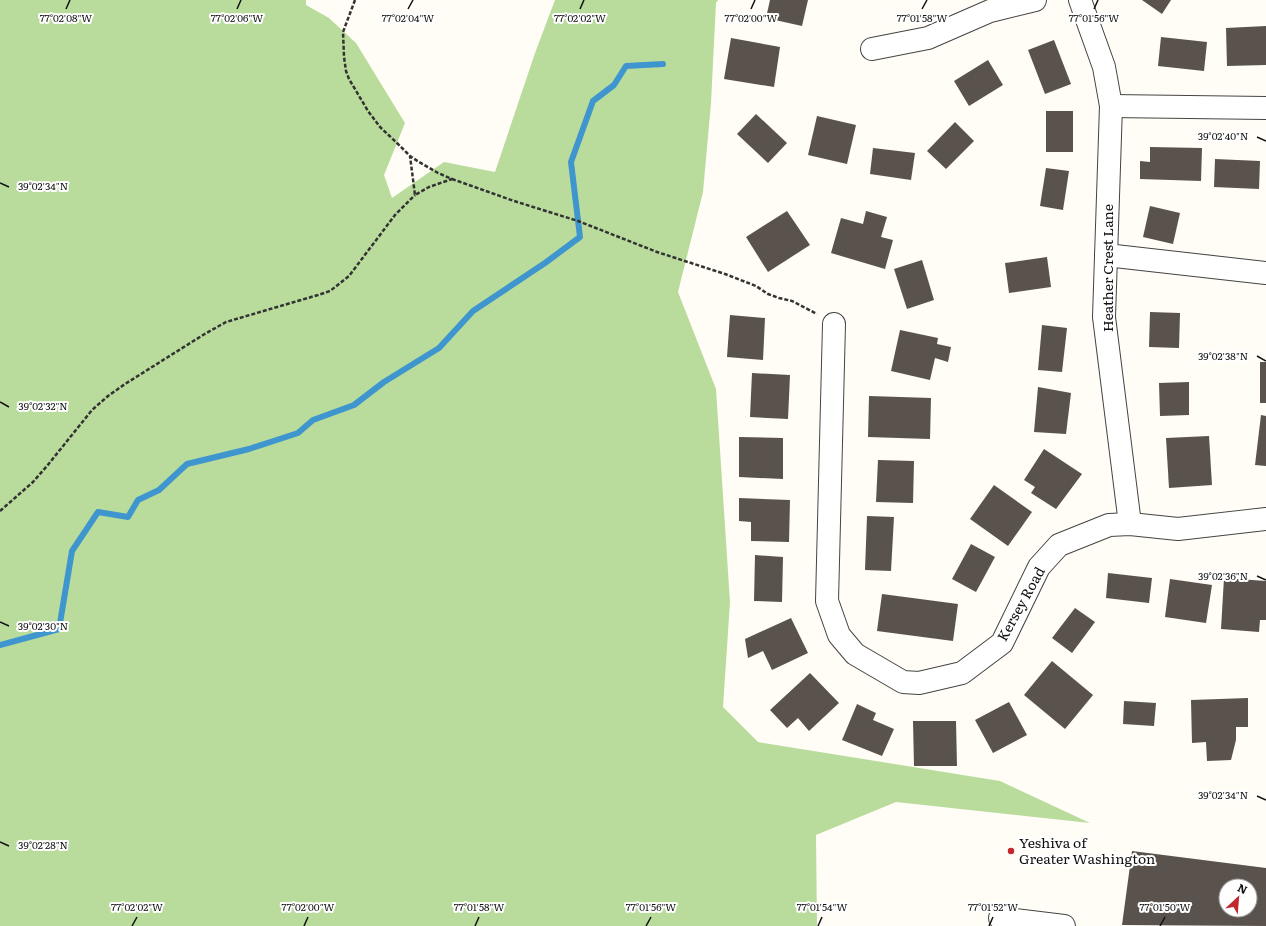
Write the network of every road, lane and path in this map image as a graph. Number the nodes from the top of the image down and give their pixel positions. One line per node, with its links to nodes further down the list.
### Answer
1 (355, 0): 7 (path)
2 (1035, 0): 4 (street)
3 (1080, 0): 5 (street, Heather Crest Lane)
4 (872, 49)
5 (1111, 106): 6 (street); 10 (street, Heather Crest Lane)
6 (1266, 108)
7 (410, 156): 8 (path); 9 (path)
8 (452, 179): 9 (path); 12 (path)
9 (415, 195): 13 (path)
10 (1106, 255): 11 (street); 15 (street, Heather Crest Lane)
11 (1266, 273)
12 (834, 324): 15 (street, Kersey Road)
13 (0, 511)
14 (1266, 519): 15 (street, Kersey Road)
15 (1130, 524)
16 (1000, 918): 17 (street)
17 (1064, 926)

